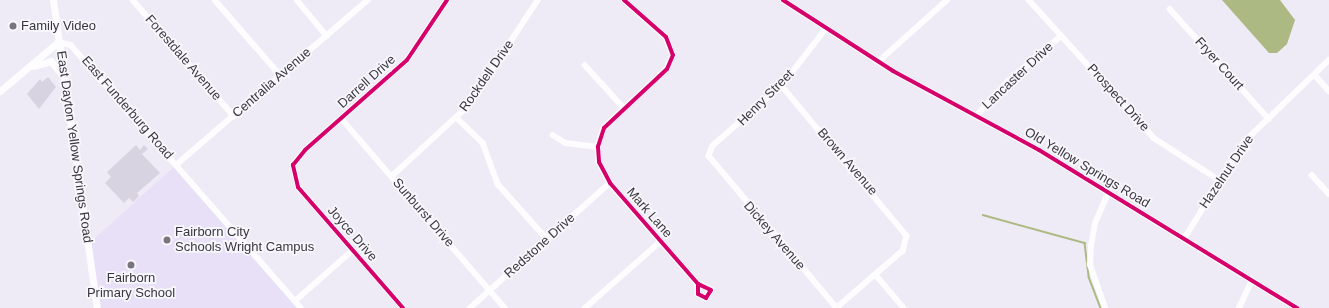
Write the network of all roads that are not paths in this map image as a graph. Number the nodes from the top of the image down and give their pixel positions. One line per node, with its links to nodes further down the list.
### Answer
1 (53, 0): 16 (main road, East Dayton Yellow Springs Road)
2 (133, 0): 28 (street, Forestdale Avenue)
3 (215, 0): 21 (street)
4 (297, 0): 14 (street)
5 (368, 0): 14 (street, Centralia Avenue)
6 (447, 0): 30 (street, Darrell Drive)
7 (538, 0): 31 (street, Rockdell Drive)
8 (624, 0): 27 (street)
9 (783, 0): 13 (street, Old Yellow Springs Road)
10 (947, 0): 18 (street)
11 (1029, 0): 15 (street, Prospect Drive)
12 (1170, 9): 32 (street, Fryer Court)
13 (826, 28): 18 (street, Old Yellow Springs Road); 24 (street, Henry Street)
14 (327, 36): 21 (street, Centralia Avenue)
15 (1061, 36): 29 (street, Lancaster Drive); 40 (street, Prospect Drive)
16 (58, 42): 20 (main road); 23 (main road, East Dayton Yellow Springs Road); 36 (street, East Funderburg Road)
17 (1329, 60): 22 (street, Hazelnut Drive)
18 (878, 62): 29 (street, Old Yellow Springs Road)
19 (585, 65): 27 (street)
20 (23, 72): 23 (main road); 26 (main road)
21 (281, 76): 28 (street, Centralia Avenue)
22 (1316, 76): 25 (street); 32 (street, Hazelnut Drive)
23 (65, 81): 53 (main road, East Dayton Yellow Springs Road)
24 (782, 86): 35 (street, Henry Street); 48 (street, Brown Avenue)
25 (1329, 91)
26 (0, 92)
27 (624, 108): 34 (street)
28 (234, 116): 36 (street, Centralia Avenue)
29 (976, 116): 42 (street, Old Yellow Springs Road)
30 (341, 118): 37 (street, Darrell Drive); 39 (street, Sunburst Drive)
31 (458, 118): 39 (street, Rockdell Drive); 45 (street)
32 (1268, 119): 40 (street, Hazelnut Drive)
33 (553, 135): 34 (street)
34 (598, 147): 41 (street, Mark Lane)
35 (712, 164): 59 (street, Dickey Avenue)
36 (176, 165): 52 (street, East Funderburg Road)
37 (293, 170): 47 (street, Joyce Drive)
38 (1312, 175): 43 (street)
39 (392, 176): 51 (street, Sunburst Drive)
40 (1219, 180): 44 (street, Hazelnut Drive)
41 (610, 183): 45 (street, Redstone Drive); 46 (street, Mark Lane)
42 (1109, 192): 44 (street, Old Yellow Springs Road); 61 (street)
43 (1329, 194)
44 (1184, 238): 49 (street, Old Yellow Springs Road)
45 (547, 239): 51 (street, Redstone Drive)
46 (660, 242): 50 (street, Mark Lane); 58 (street)
47 (353, 250): 52 (street); 55 (street, Joyce Drive)
48 (876, 275): 59 (street); 60 (street)
49 (1252, 280): 62 (street); 63 (street, Old Yellow Springs Road)
50 (698, 284)
51 (490, 290): 56 (street, Redstone Drive); 57 (street, Sunburst Drive)
52 (295, 301): 54 (street, East Funderburg Road)
53 (97, 308)
54 (301, 308)
55 (403, 308)
56 (470, 308)
57 (505, 308)
58 (585, 308)
59 (837, 308)
60 (904, 308)
61 (1105, 308)
62 (1239, 308)
63 (1297, 308)

